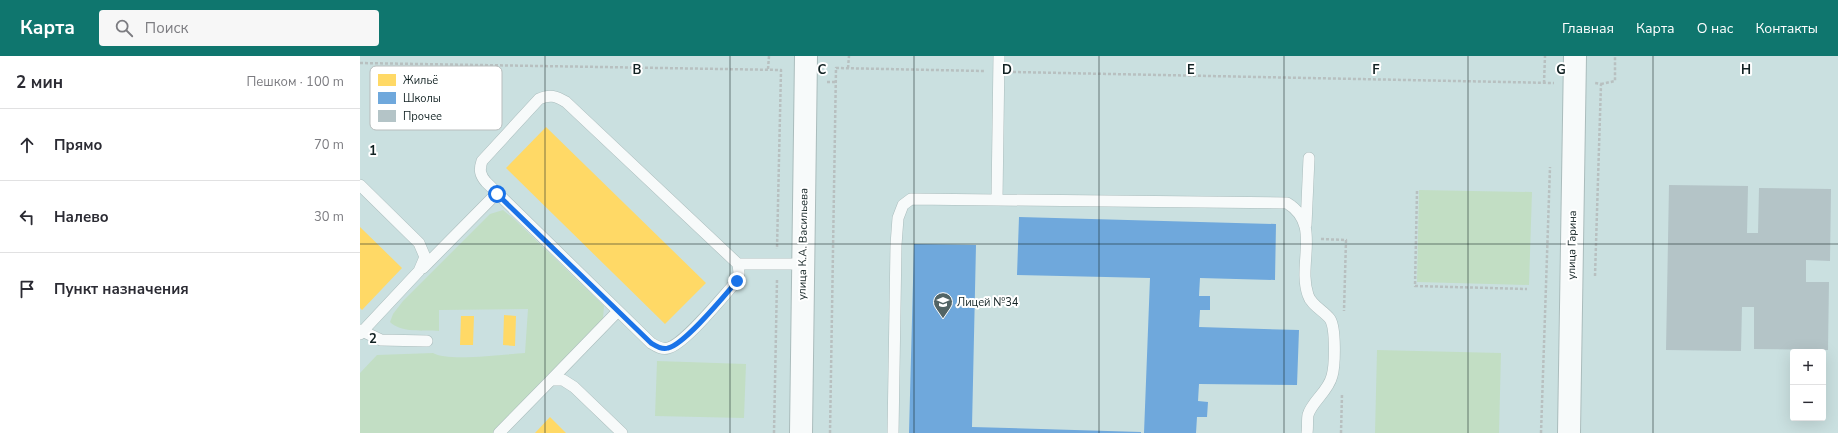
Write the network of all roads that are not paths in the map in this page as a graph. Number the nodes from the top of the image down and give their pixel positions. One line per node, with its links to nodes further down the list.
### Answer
1 (806, 56): 10 (street, улица К.А. Васильева)
2 (999, 56): 7 (lane)
3 (1575, 56): 21 (street, улица Гарина)
4 (1309, 158): 8 (lane)
5 (360, 185): 11 (lane)
6 (497, 194): 9 (lane); 11 (lane); 12 (lane)
7 (997, 199): 8 (lane); 19 (lane)
8 (1306, 227): 20 (lane)
9 (738, 264): 10 (lane); 12 (lane)
10 (803, 264): 18 (street, улица К.А. Васильева)
11 (419, 271): 13 (lane)
12 (618, 311): 15 (lane)
13 (361, 332): 14 (lane)
14 (427, 342)
15 (551, 380): 16 (lane); 17 (lane)
16 (500, 433)
17 (622, 433)
18 (801, 433)
19 (893, 433)
20 (1307, 433)
21 (1569, 433)

